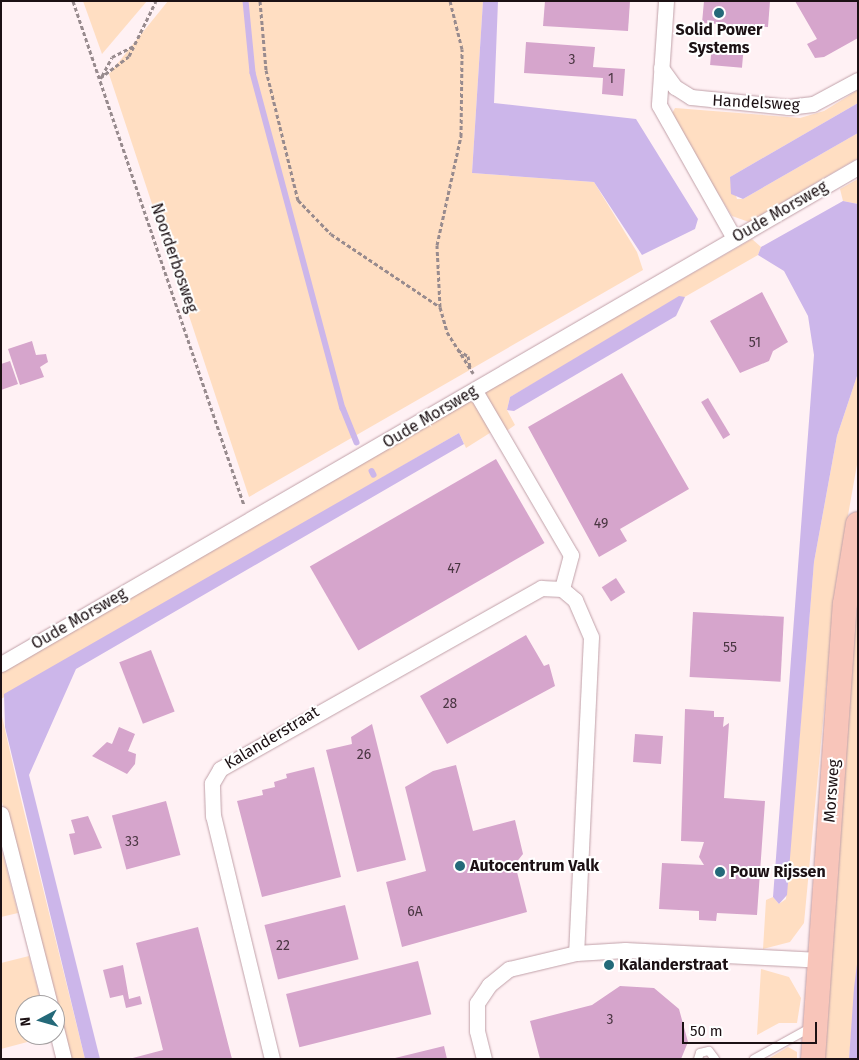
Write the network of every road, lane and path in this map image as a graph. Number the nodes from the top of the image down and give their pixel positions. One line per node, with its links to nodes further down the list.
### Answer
1 (73, 1): 8 (path, Noorderbosweg)
2 (156, 1): 6 (path)
3 (260, 1): 12 (path)
4 (450, 1): 12 (path)
5 (666, 1): 7 (street)
6 (135, 45): 8 (path); 8 (path)
7 (661, 68): 9 (street, Handelsweg); 11 (street)
8 (100, 78): 16 (path, Noorderbosweg)
9 (858, 80)
10 (858, 167): 11 (street, Oude Morsweg)
11 (734, 238): 15 (street, Oude Morsweg)
12 (440, 307): 13 (path)
13 (458, 350): 14 (path); 14 (path)
14 (470, 368): 15 (path)
15 (475, 391): 16 (street, Oude Morsweg); 18 (street)
16 (250, 523): 19 (street, Oude Morsweg)
17 (858, 524): 22 (main road, Morsweg)
18 (562, 589): 21 (street); 27 (street, Kalanderstraat)
19 (1, 664)
20 (1, 814): 23 (street)
21 (576, 953): 22 (street); 28 (street)
22 (820, 960): 24 (main road, Morsweg)
23 (47, 995)
24 (816, 1024): 31 (lane); 32 (main road, Morsweg)
25 (60, 1045): 26 (street)
26 (64, 1059)
27 (272, 1059)
28 (484, 1059)
29 (698, 1059): 30 (lane)
30 (715, 1059)
31 (754, 1059)
32 (813, 1059)

